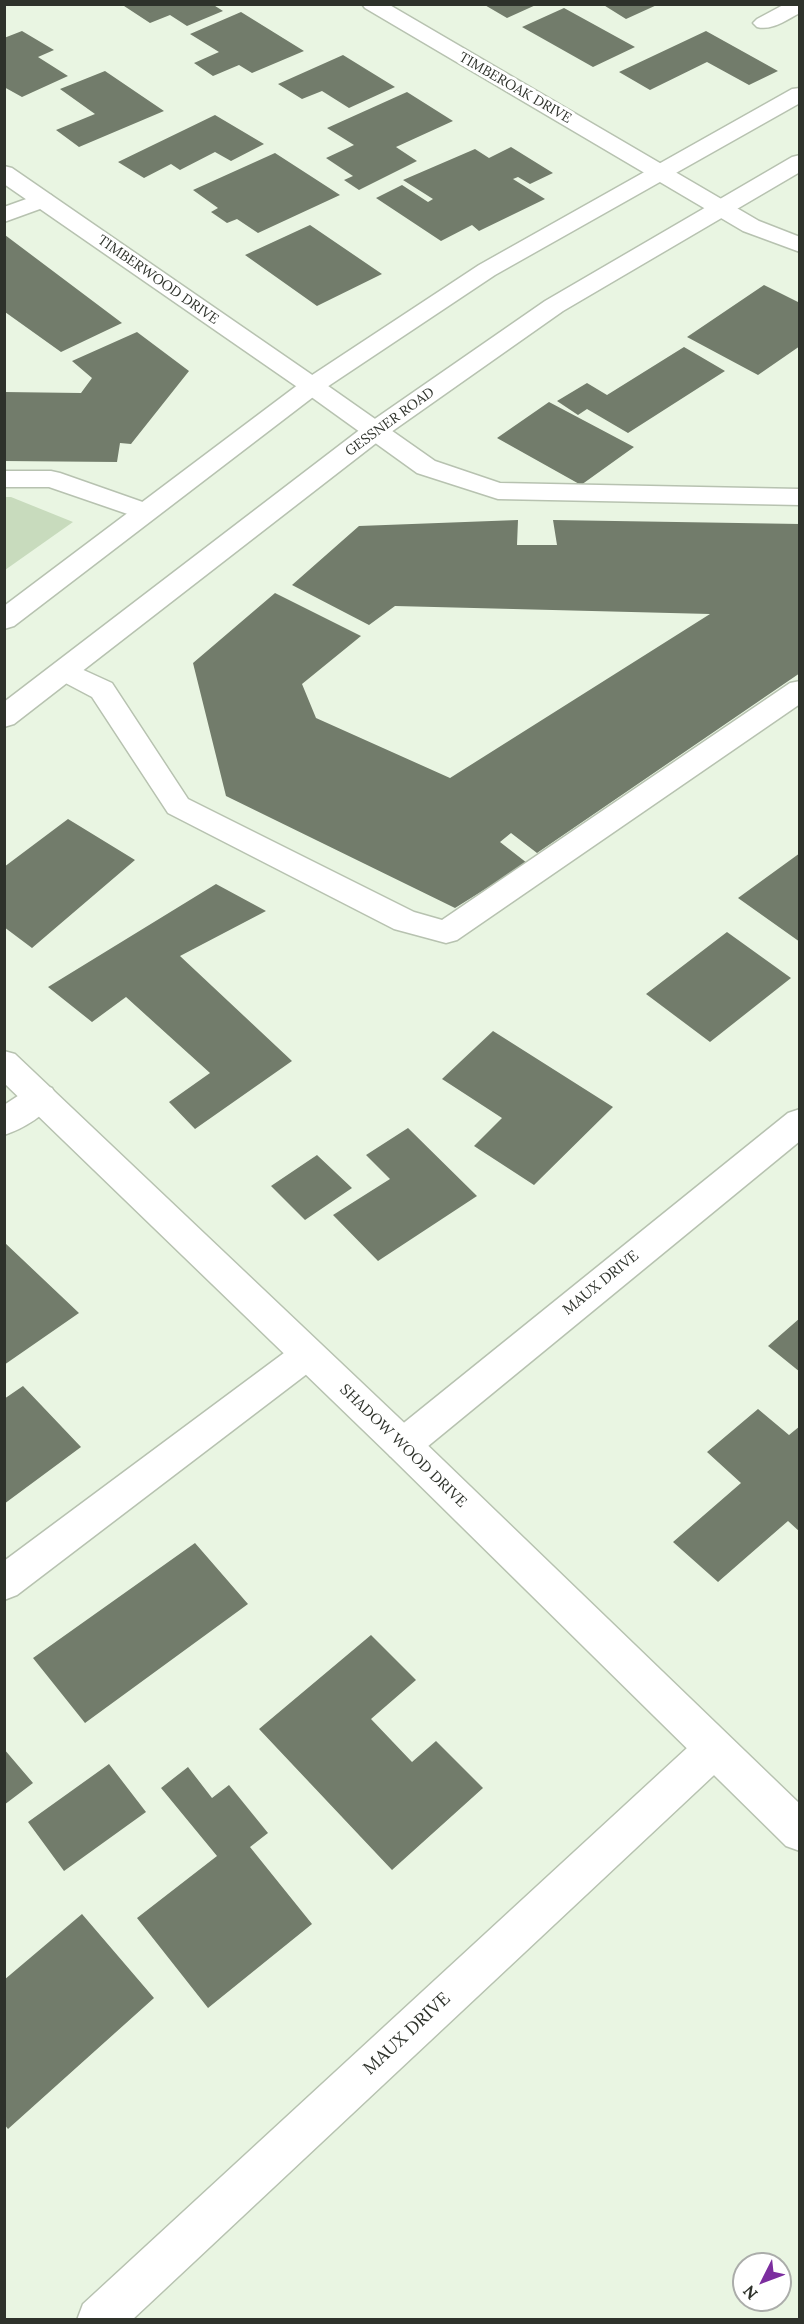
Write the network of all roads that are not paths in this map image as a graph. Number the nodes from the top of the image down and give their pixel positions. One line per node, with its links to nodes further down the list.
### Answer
1 (372, 4): 6 (street, TIMBEROAK DRIVE)
2 (800, 5): 3 (street)
3 (764, 23)
4 (800, 94): 6 (street)
5 (800, 162): 9 (street, GESSNER ROAD)
6 (658, 172): 9 (street, TIMBEROAK DRIVE); 12 (street)
7 (4, 173): 8 (street, TIMBERWOOD DRIVE)
8 (43, 200): 10 (street); 12 (street, TIMBERWOOD DRIVE)
9 (720, 208): 11 (street, TIMBEROAK DRIVE); 13 (street, GESSNER ROAD)
10 (4, 215)
11 (800, 245)
12 (312, 386): 13 (street, TIMBERWOOD DRIVE); 16 (street)
13 (375, 431): 15 (street, TIMBERWOOD DRIVE); 18 (street, GESSNER ROAD)
14 (4, 479): 16 (street)
15 (800, 497)
16 (145, 512): 17 (street)
17 (4, 620)
18 (66, 670): 19 (street); 20 (street, GESSNER ROAD)
19 (800, 690)
20 (4, 717)
21 (4, 1063): 22 (street, SHADOW WOOD DRIVE)
22 (41, 1097): 23 (street); 25 (street, SHADOW WOOD DRIVE)
23 (4, 1122)
24 (800, 1122): 26 (street, MAUX DRIVE)
25 (308, 1354): 26 (street, SHADOW WOOD DRIVE); 27 (street)
26 (403, 1445): 28 (street, SHADOW WOOD DRIVE)
27 (4, 1583)
28 (714, 1749): 29 (street, SHADOW WOOD DRIVE); 30 (street, MAUX DRIVE)
29 (800, 1832)
30 (99, 2319)

